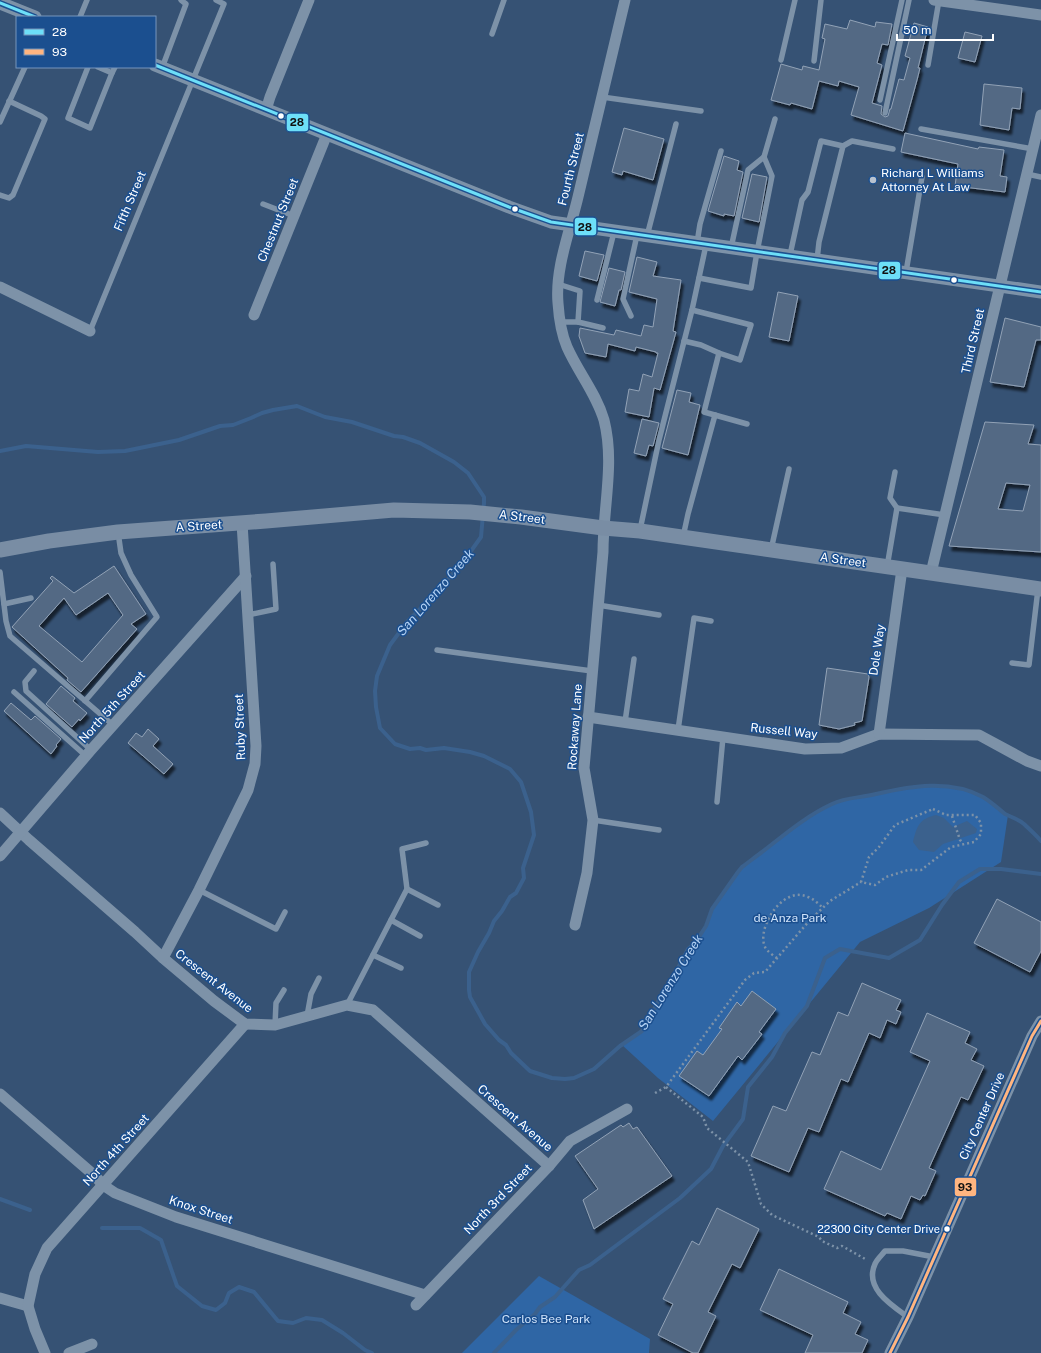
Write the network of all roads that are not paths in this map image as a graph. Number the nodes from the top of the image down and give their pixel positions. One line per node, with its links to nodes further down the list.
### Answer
1 (87, 0): 16 (lane)
2 (181, 0): 21 (lane)
3 (216, 0): 27 (lane, Fifth Street)
4 (309, 0): 31 (street)
5 (504, 0): 17 (lane)
6 (625, 0): 28 (street, Fourth Street)
7 (795, 0): 18 (lane)
8 (821, 0): 19 (lane)
9 (902, 0): 29 (lane)
10 (909, 0): 33 (lane)
11 (934, 0): 12 (street)
12 (939, 0): 14 (street); 20 (lane)
13 (0, 3): 15 (street)
14 (1041, 15)
15 (32, 16)
16 (80, 16)
17 (492, 34)
18 (781, 60)
19 (814, 61)
20 (928, 65)
21 (158, 67): 27 (street)
22 (25, 68): 30 (lane)
23 (88, 68): 26 (lane)
24 (100, 68): 26 (lane)
25 (114, 68): 26 (lane)
26 (112, 73)
27 (193, 80): 31 (street); 72 (lane, Fifth Street)
28 (602, 97): 32 (lane); 51 (street, Fourth Street)
29 (880, 100)
30 (9, 101): 36 (lane); 48 (lane)
31 (266, 110): 39 (street)
32 (701, 111)
33 (885, 113)
34 (1041, 115): 42 (street, Third Street)
35 (775, 119): 44 (lane)
36 (0, 122)
37 (676, 124): 53 (lane)
38 (921, 129): 42 (lane)
39 (327, 134): 50 (street, Chestnut Street); 51 (street)
40 (843, 146): 41 (lane); 57 (lane); 58 (lane)
41 (893, 149)
42 (1033, 149): 45 (street, Third Street)
43 (721, 151): 54 (lane)
44 (764, 157): 55 (lane); 56 (lane)
45 (1027, 174): 47 (lane); 62 (street, Third Street)
46 (922, 177): 59 (lane)
47 (1041, 177)
48 (0, 195)
49 (263, 204): 50 (lane)
50 (294, 216): 67 (street, Chestnut Street)
51 (570, 226): 52 (street); 61 (street, Fourth Street)
52 (614, 232): 53 (street); 65 (lane)
53 (642, 236): 54 (street); 68 (lane)
54 (701, 244): 55 (street); 60 (lane)
55 (731, 248): 56 (street)
56 (757, 252): 57 (street); 60 (lane)
57 (790, 256): 58 (street)
58 (817, 260): 59 (street)
59 (906, 272): 62 (street)
60 (699, 278): 66 (lane)
61 (558, 284): 69 (street, Fourth Street); 70 (lane)
62 (999, 286): 64 (street); 80 (street, Third Street)
63 (0, 287): 72 (street)
64 (1041, 292)
65 (597, 300)
66 (692, 310): 73 (lane); 74 (lane)
67 (254, 315)
68 (631, 316)
69 (560, 322): 70 (lane); 82 (street, Fourth Street)
70 (578, 322): 71 (lane)
71 (603, 328)
72 (90, 331)
73 (684, 341): 74 (lane); 83 (lane)
74 (720, 353): 75 (lane)
75 (715, 415): 76 (lane); 85 (lane)
76 (747, 424)
77 (790, 469): 87 (lane)
78 (895, 472): 79 (lane)
79 (897, 508): 80 (lane); 89 (lane)
80 (945, 515): 91 (street, Third Street)
81 (242, 522): 82 (main road, A Street); 84 (main road, A Street); 92 (street, Ruby Street)
82 (603, 528): 83 (main road, A Street); 96 (street, Rockaway Lane)
83 (640, 531): 85 (main road, A Street)
84 (118, 532): 86 (main road, A Street); 106 (lane)
85 (683, 537): 87 (main road, A Street)
86 (0, 550)
87 (771, 550): 89 (main road, A Street)
88 (273, 564): 97 (lane)
89 (894, 568): 91 (main road, A Street); 111 (street, Dole Way)
90 (0, 572): 95 (lane)
91 (931, 573): 93 (main road, A Street)
92 (246, 576): 97 (street, Ruby Street); 109 (street, North 5th Street)
93 (1039, 589): 102 (lane)
94 (31, 598): 95 (lane)
95 (4, 604): 106 (lane)
96 (598, 605): 98 (lane); 104 (street, Rockaway Lane)
97 (247, 615): 123 (street, Ruby Street)
98 (659, 615)
99 (711, 620): 110 (lane)
100 (437, 650): 104 (lane)
101 (634, 659): 108 (lane)
102 (1012, 663)
103 (34, 671): 113 (lane)
104 (592, 671): 107 (street, Rockaway Lane)
105 (14, 692): 113 (lane)
106 (85, 701): 109 (lane)
107 (588, 717): 108 (street, Russell Way); 117 (street, Rockaway Lane)
108 (625, 722): 110 (street, Russell Way)
109 (113, 725): 113 (street, North 5th Street)
110 (678, 730): 112 (street, Russell Way)
111 (879, 734): 112 (street, Russell Way); 114 (street, Russell Way)
112 (723, 737): 115 (lane)
113 (88, 753): 119 (street, North 5th Street)
114 (1041, 766)
115 (717, 802)
116 (0, 813): 119 (street, Crescent Avenue)
117 (593, 820): 118 (lane); 127 (street, Rockaway Lane)
118 (659, 830)
119 (21, 832): 121 (street, North 5th Street); 130 (street, Crescent Avenue)
120 (426, 843): 122 (lane)
121 (0, 856)
122 (407, 889): 124 (lane); 126 (lane)
123 (199, 890): 125 (lane); 130 (street, Ruby Street)
124 (438, 905)
125 (285, 912)
126 (391, 920): 128 (lane); 129 (lane)
127 (575, 925)
128 (420, 936)
129 (373, 955): 131 (lane); 134 (lane)
130 (163, 958): 137 (street, Crescent Avenue)
131 (401, 968)
132 (319, 978): 135 (lane)
133 (284, 990): 138 (lane)
134 (347, 1005): 135 (street, Crescent Avenue); 141 (street, Crescent Avenue)
135 (307, 1016): 138 (street, Crescent Avenue)
136 (1041, 1021): 143 (street, City Center Drive)
137 (245, 1024): 138 (street, Crescent Avenue); 142 (street, North 4th Street)
138 (275, 1025)
139 (0, 1094): 142 (street, Knox Street)
140 (627, 1109): 141 (street, North 3rd Street)
141 (549, 1166): 144 (street, North 3rd Street)
142 (102, 1185): 144 (street, Knox Street); 147 (street, North 4th Street)
143 (934, 1256): 148 (street, City Center Drive); 148 (lane)
144 (425, 1295): 146 (street, North 3rd Street)
145 (0, 1298): 147 (street)
146 (416, 1305)
147 (28, 1306): 150 (street)
148 (908, 1317): 152 (street, City Center Drive)
149 (92, 1344): 151 (street)
150 (45, 1353)
151 (69, 1353)
152 (890, 1353)

